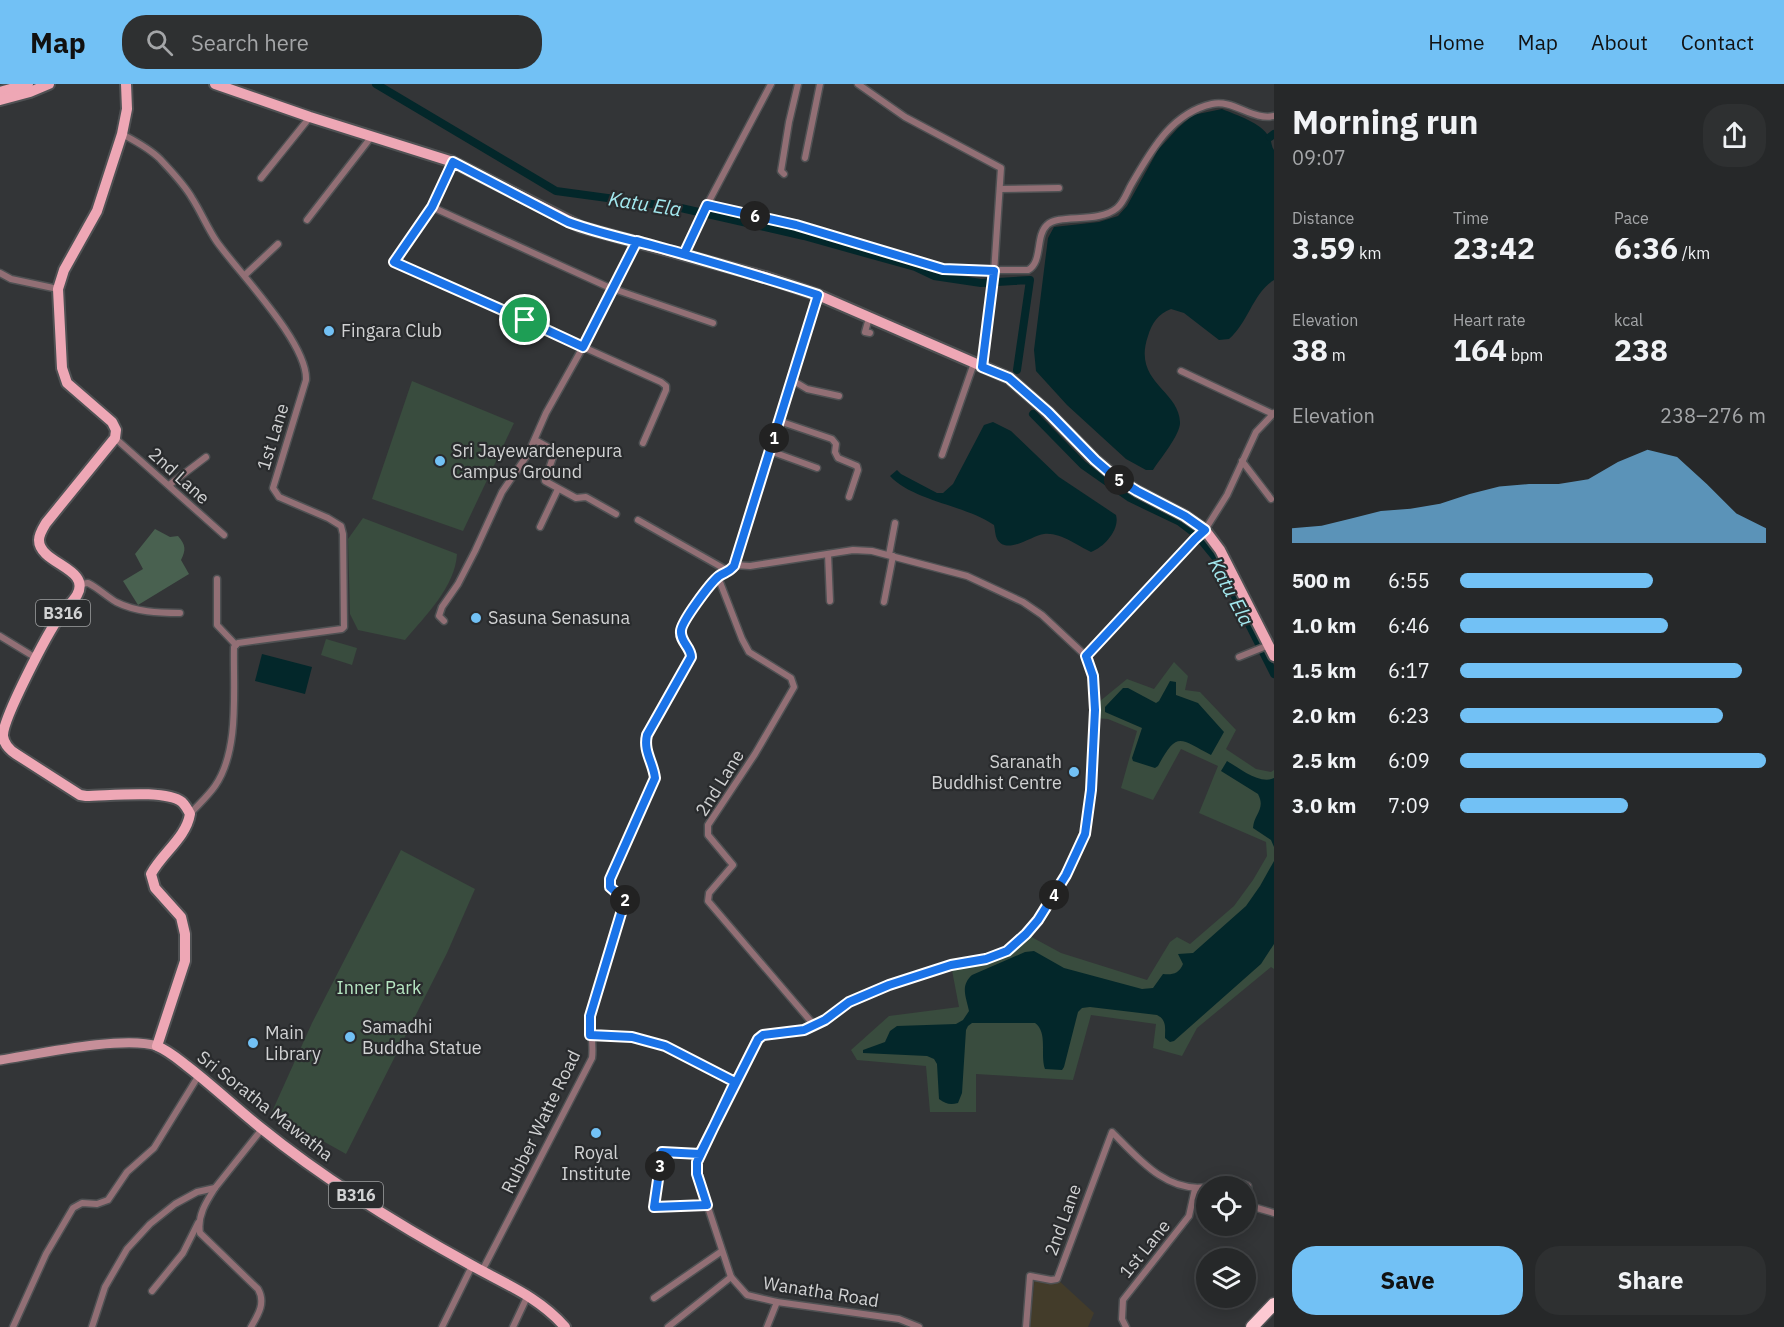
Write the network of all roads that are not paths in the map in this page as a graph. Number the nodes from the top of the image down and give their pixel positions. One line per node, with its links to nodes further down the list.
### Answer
1 (28, 84): 9 (main road)
2 (50, 84): 10 (main road)
3 (126, 84): 13 (main road)
4 (215, 84): 12 (main road)
5 (771, 84): 21 (street)
6 (798, 84): 17 (street)
7 (820, 84): 15 (street)
8 (858, 84): 20 (street)
9 (0, 92)
10 (0, 100)
11 (1274, 116): 27 (street)
12 (310, 117): 14 (main road); 18 (street)
13 (122, 134): 29 (street, 1st Lane); 31 (main road)
14 (373, 136): 16 (main road); 23 (street)
15 (805, 158)
16 (453, 162): 22 (street); 24 (main road)
17 (784, 174)
18 (261, 178)
19 (1059, 188): 20 (street)
20 (1000, 189): 27 (street)
21 (707, 205): 26 (street); 27 (street)
22 (432, 207): 30 (street); 36 (street)
23 (307, 220)
24 (637, 241): 26 (main road); 30 (street)
25 (278, 244): 29 (street)
26 (684, 254): 32 (main road)
27 (994, 272): 37 (street)
28 (0, 273): 31 (street)
29 (244, 275): 72 (street, 1st Lane)
30 (613, 288): 34 (street); 36 (street)
31 (58, 289): 43 (main road)
32 (818, 295): 33 (main road); 39 (street)
33 (869, 318): 35 (street); 37 (main road)
34 (713, 323)
35 (870, 333)
36 (583, 347): 44 (street); 45 (street)
37 (978, 365): 47 (street); 59 (main road)
38 (1181, 371): 41 (street)
39 (792, 380): 40 (street); 42 (street)
40 (839, 396)
41 (1274, 414): 49 (street)
42 (779, 421): 46 (street); 53 (street)
43 (115, 438): 51 (street, 2nd Lane); 66 (main road, B316)
44 (534, 440): 52 (street); 70 (street)
45 (643, 443)
46 (770, 451): 50 (street); 63 (street)
47 (942, 454)
48 (206, 457): 51 (street)
49 (1242, 461): 54 (street); 59 (street)
50 (817, 468)
51 (169, 485): 60 (street, 2nd Lane)
52 (558, 489): 55 (street); 58 (street)
53 (849, 497)
54 (1271, 499)
55 (616, 514)
56 (638, 520): 63 (street)
57 (896, 523): 62 (street)
58 (540, 527)
59 (1203, 532): 73 (main road); 74 (street)
60 (224, 535)
61 (828, 554): 62 (street); 63 (street); 67 (street)
62 (891, 555): 68 (street); 74 (street)
63 (732, 569): 64 (street, Rubber Watte Road)
64 (718, 577): 80 (street, 2nd Lane); 81 (street, Rubber Watte Road)
65 (218, 579): 72 (street)
66 (81, 584): 69 (street); 77 (main road, B316)
67 (830, 601)
68 (885, 602)
69 (180, 613)
70 (444, 621)
71 (0, 636): 77 (street)
72 (236, 645): 79 (street)
73 (1269, 645): 75 (main road); 76 (street)
74 (1086, 656): 80 (street)
75 (1274, 656)
76 (1239, 657)
77 (37, 658): 78 (main road, B316)
78 (2, 737): 79 (main road, B316)
79 (190, 814): 82 (main road)
80 (814, 1025): 85 (street)
81 (590, 1035): 85 (street); 95 (street, Rubber Watte Road)
82 (157, 1046): 83 (street); 84 (main road, Sri Soratha Mawatha / B316)
83 (0, 1060)
84 (199, 1075): 86 (main road, Sri Soratha Mawatha / B316); 102 (street)
85 (735, 1082): 87 (street)
86 (262, 1129): 88 (street); 95 (main road, Sri Soratha Mawatha / B316)
87 (700, 1154): 90 (street); 90 (street)
88 (215, 1188): 93 (street); 103 (street)
89 (1195, 1189): 111 (street, 2nd Lane); 112 (street, 1st Lane)
90 (707, 1205): 94 (street)
91 (1256, 1210): 92 (street)
92 (1274, 1213)
93 (198, 1223): 97 (street); 104 (street)
94 (722, 1251): 96 (street); 99 (street)
95 (477, 1269): 98 (main road, Sri Soratha Mawatha / B316); 105 (street, Rubber Watte Road)
96 (730, 1277): 100 (street, Wanatha Road); 108 (street)
97 (152, 1291)
98 (529, 1295): 106 (street); 107 (main road, Sri Soratha Mawatha / B316)
99 (654, 1298)
100 (777, 1302): 109 (street); 110 (street, Wanatha Road)
101 (1274, 1304): 113 (highway)
102 (13, 1327)
103 (92, 1327)
104 (251, 1327)
105 (442, 1327)
106 (513, 1327)
107 (565, 1327)
108 (668, 1327)
109 (767, 1327)
110 (919, 1327)
111 (1026, 1327)
112 (1126, 1327)
113 (1252, 1327)

